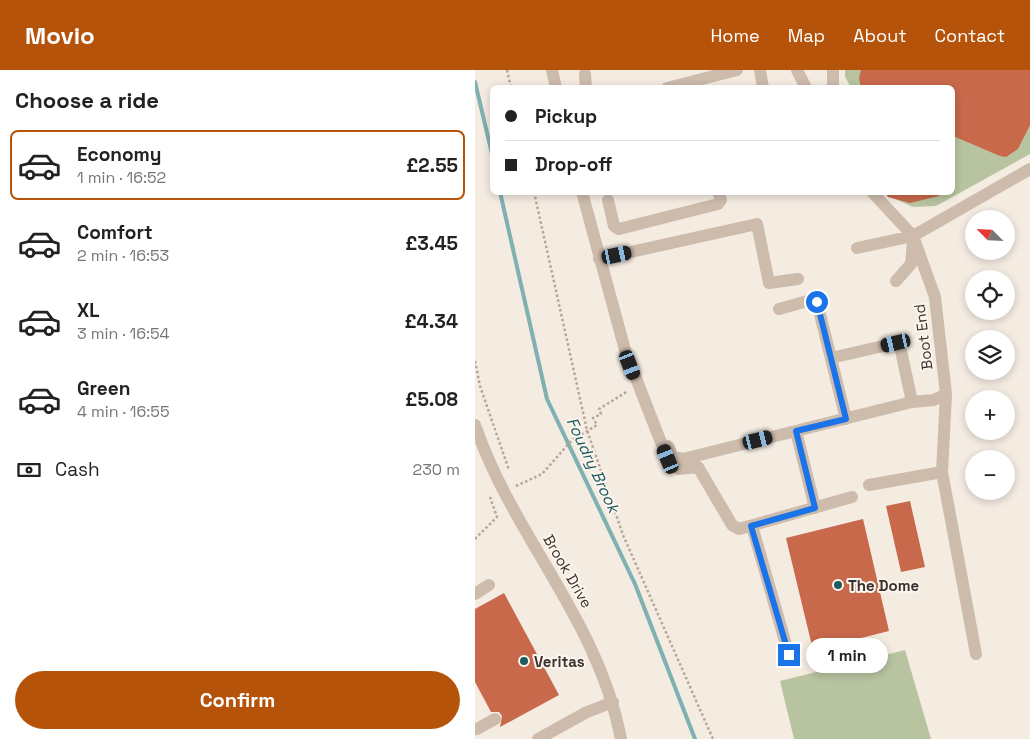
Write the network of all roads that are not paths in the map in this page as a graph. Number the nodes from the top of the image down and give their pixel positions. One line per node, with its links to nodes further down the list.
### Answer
1 (552, 70): 7 (street)
2 (737, 70): 9 (street)
3 (760, 70): 10 (street)
4 (797, 70): 11 (street)
5 (833, 70): 12 (street)
6 (585, 74): 8 (street)
7 (555, 85)
8 (586, 85)
9 (679, 85)
10 (762, 85)
11 (804, 85)
12 (833, 85)
13 (1030, 169): 18 (street)
14 (583, 195): 20 (street)
15 (720, 195): 17 (street)
16 (875, 195): 18 (street)
17 (608, 200)
18 (913, 236): 19 (street); 22 (street); 25 (street, Boot End)
19 (857, 248)
20 (599, 259): 21 (street); 30 (street)
21 (798, 279)
22 (896, 281)
23 (779, 309): 24 (street)
24 (831, 358): 26 (street); 27 (street)
25 (946, 394): 26 (street); 31 (street, Boot End)
26 (912, 402): 27 (street)
27 (846, 419): 29 (street)
28 (475, 425): 40 (street, Brook Drive)
29 (796, 431): 30 (street); 34 (street)
30 (660, 440): 35 (street)
31 (942, 472): 32 (street); 38 (street, Boot End)
32 (869, 485)
33 (852, 497): 34 (street)
34 (815, 508): 35 (street)
35 (751, 526): 39 (street)
36 (489, 585): 37 (street)
37 (475, 594)
38 (977, 654)
39 (789, 655)
40 (613, 702): 43 (street); 44 (street, Brook Drive)
41 (495, 718): 42 (street)
42 (478, 731)
43 (538, 739)
44 (621, 739)

